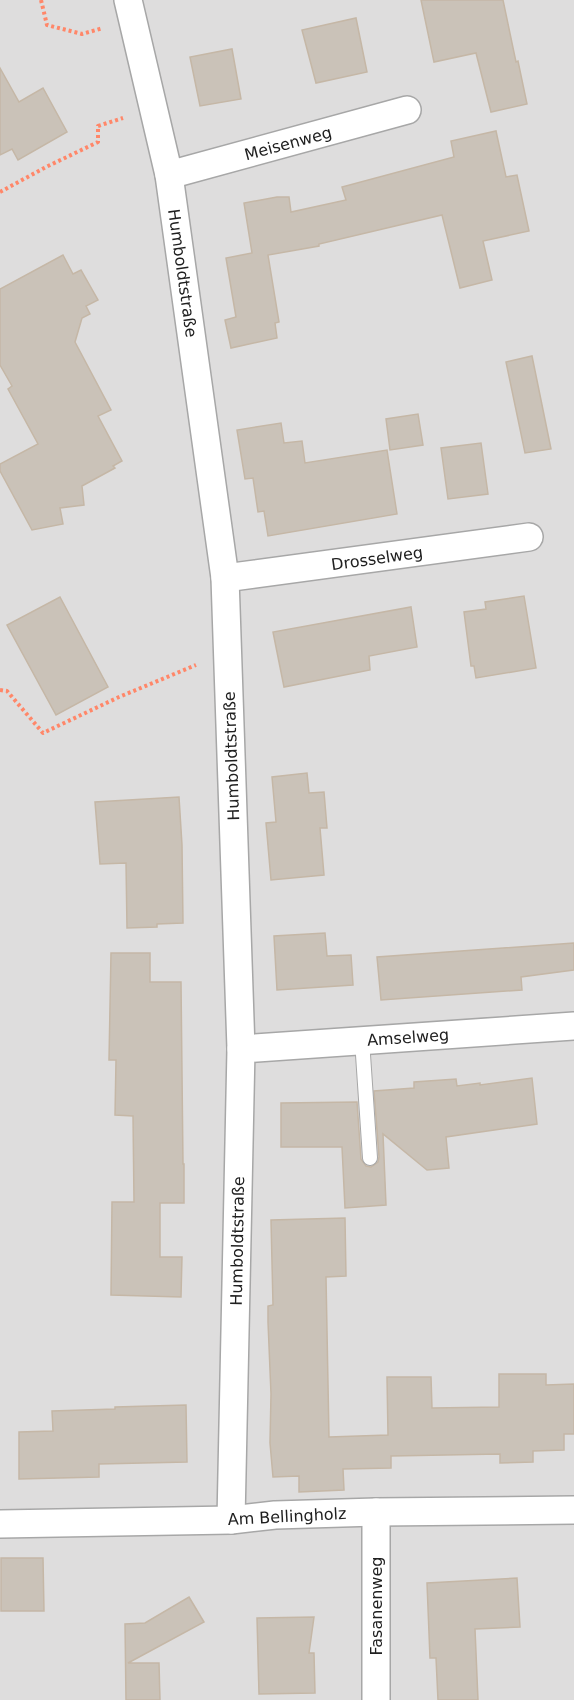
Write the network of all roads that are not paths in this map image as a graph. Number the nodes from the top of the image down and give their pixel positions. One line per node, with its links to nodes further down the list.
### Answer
1 (130, 9): 3 (street, Humboldtstraße)
2 (407, 110): 3 (street, Meisenweg)
3 (170, 176): 5 (street, Humboldtstraße)
4 (529, 537): 5 (street, Drosselweg)
5 (225, 578): 8 (street, Humboldtstraße)
6 (574, 1026): 7 (street, Amselweg)
7 (362, 1040): 8 (street, Amselweg); 9 (lane)
8 (241, 1048): 12 (street, Humboldtstraße)
9 (370, 1158)
10 (574, 1510): 11 (street, Am Bellingholz)
11 (376, 1512): 12 (street, Am Bellingholz); 14 (street, Fasanenweg)
12 (231, 1520): 13 (street, Am Bellingholz)
13 (0, 1524)
14 (376, 1700)

